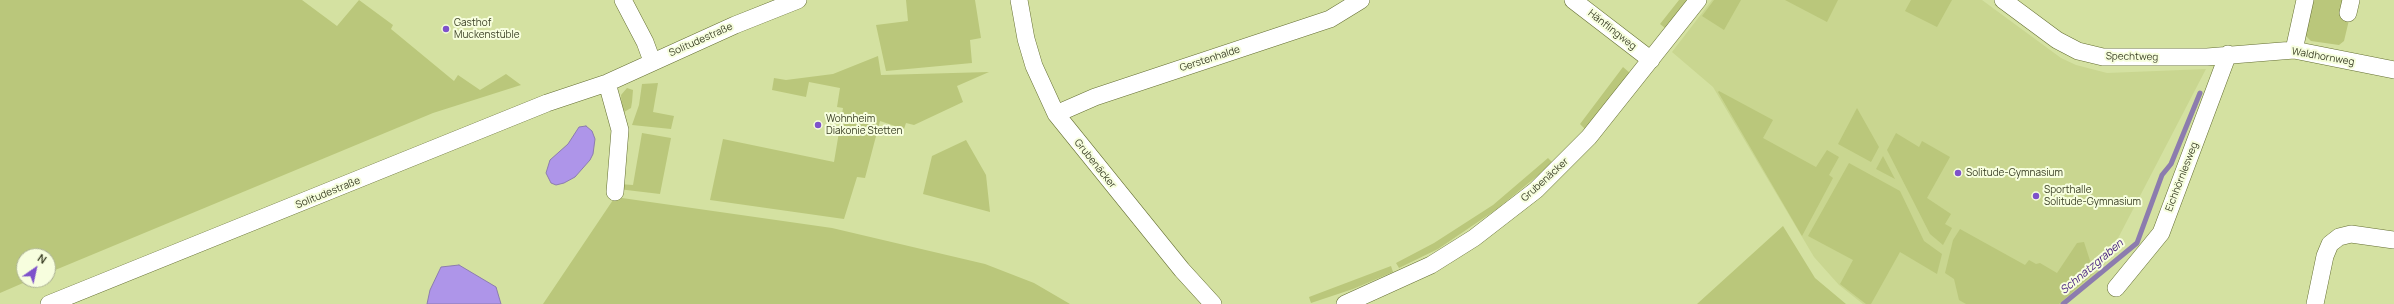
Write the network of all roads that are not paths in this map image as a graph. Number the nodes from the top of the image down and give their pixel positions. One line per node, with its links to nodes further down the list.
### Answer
1 (623, 0): 12 (street)
2 (798, 0): 12 (street, Solitudestraße)
3 (1019, 0): 15 (street, Grubenäcker)
4 (1361, 0): 15 (street, Gerstenhalde)
5 (1573, 0): 11 (street, Hänflingweg)
6 (1698, 0): 11 (street, Grubenäcker)
7 (2003, 0): 10 (street, Spechtweg)
8 (2306, 0): 9 (street)
9 (2294, 50): 10 (street, Waldhornweg); 13 (street, Waldhornweg)
10 (2228, 54): 18 (street, Eichhörnlesweg)
11 (1651, 60): 21 (street, Grubenäcker)
12 (652, 61): 14 (street, Solitudestraße)
13 (2394, 70)
14 (607, 83): 16 (street); 19 (street, Solitudestraße)
15 (1056, 114): 20 (street, Grubenäcker)
16 (615, 192)
17 (2394, 240): 22 (street)
18 (2116, 288)
19 (49, 304)
20 (1213, 304)
21 (1345, 304)
22 (2316, 304)

